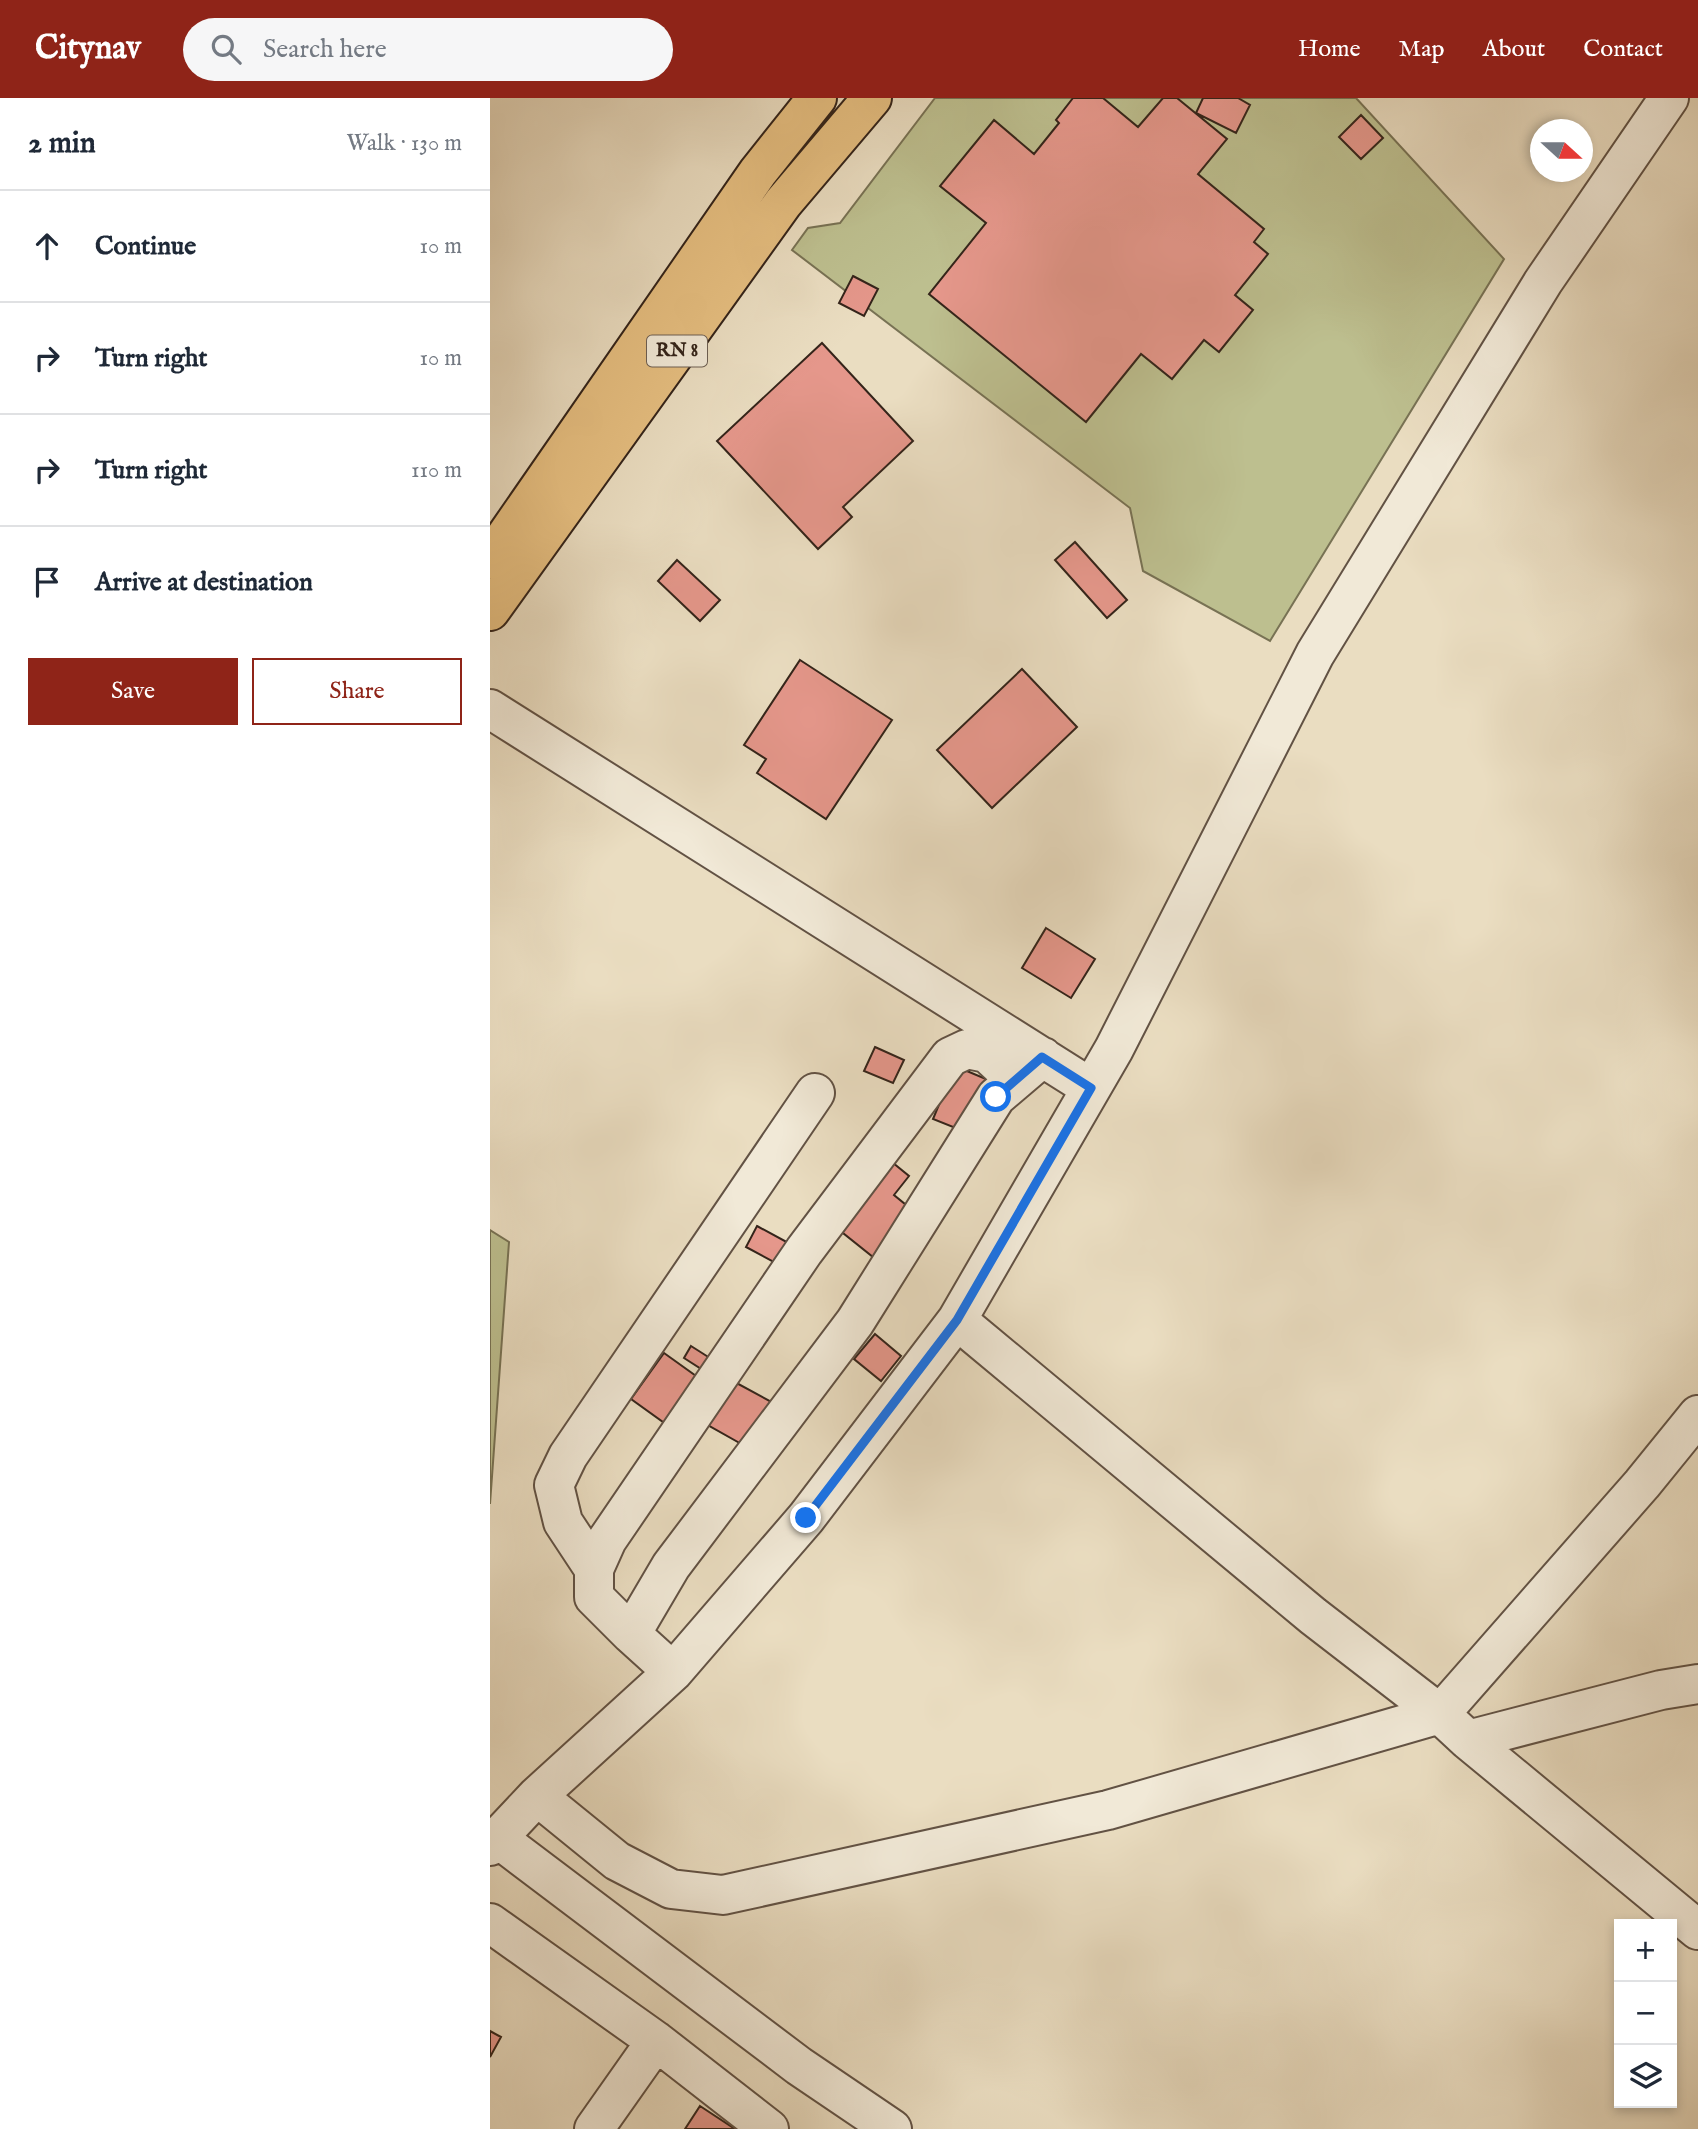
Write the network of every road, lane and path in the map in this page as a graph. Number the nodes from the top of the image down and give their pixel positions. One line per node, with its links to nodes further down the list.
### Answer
1 (817, 98): 4 (highway, RN 8)
2 (872, 98): 5 (highway, RN 8)
3 (1669, 98): 8 (street)
4 (490, 559)
5 (490, 611)
6 (490, 709): 7 (street)
7 (1029, 1069): 8 (street); 12 (street); 13 (street)
8 (1091, 1088): 10 (street)
9 (814, 1093): 12 (street)
10 (957, 1320): 14 (street); 16 (street)
11 (1698, 1415): 16 (street)
12 (594, 1569): 13 (street)
13 (631, 1634): 14 (street)
14 (673, 1672): 18 (street)
15 (1698, 1684): 17 (street)
16 (1440, 1714): 17 (street); 18 (street)
17 (1468, 1740): 21 (street)
18 (537, 1796): 19 (street)
19 (493, 1841): 25 (street)
20 (490, 1923): 22 (street)
21 (1698, 1930)
22 (656, 2041): 23 (street); 24 (street)
23 (594, 2129)
24 (769, 2129)
25 (892, 2129)

